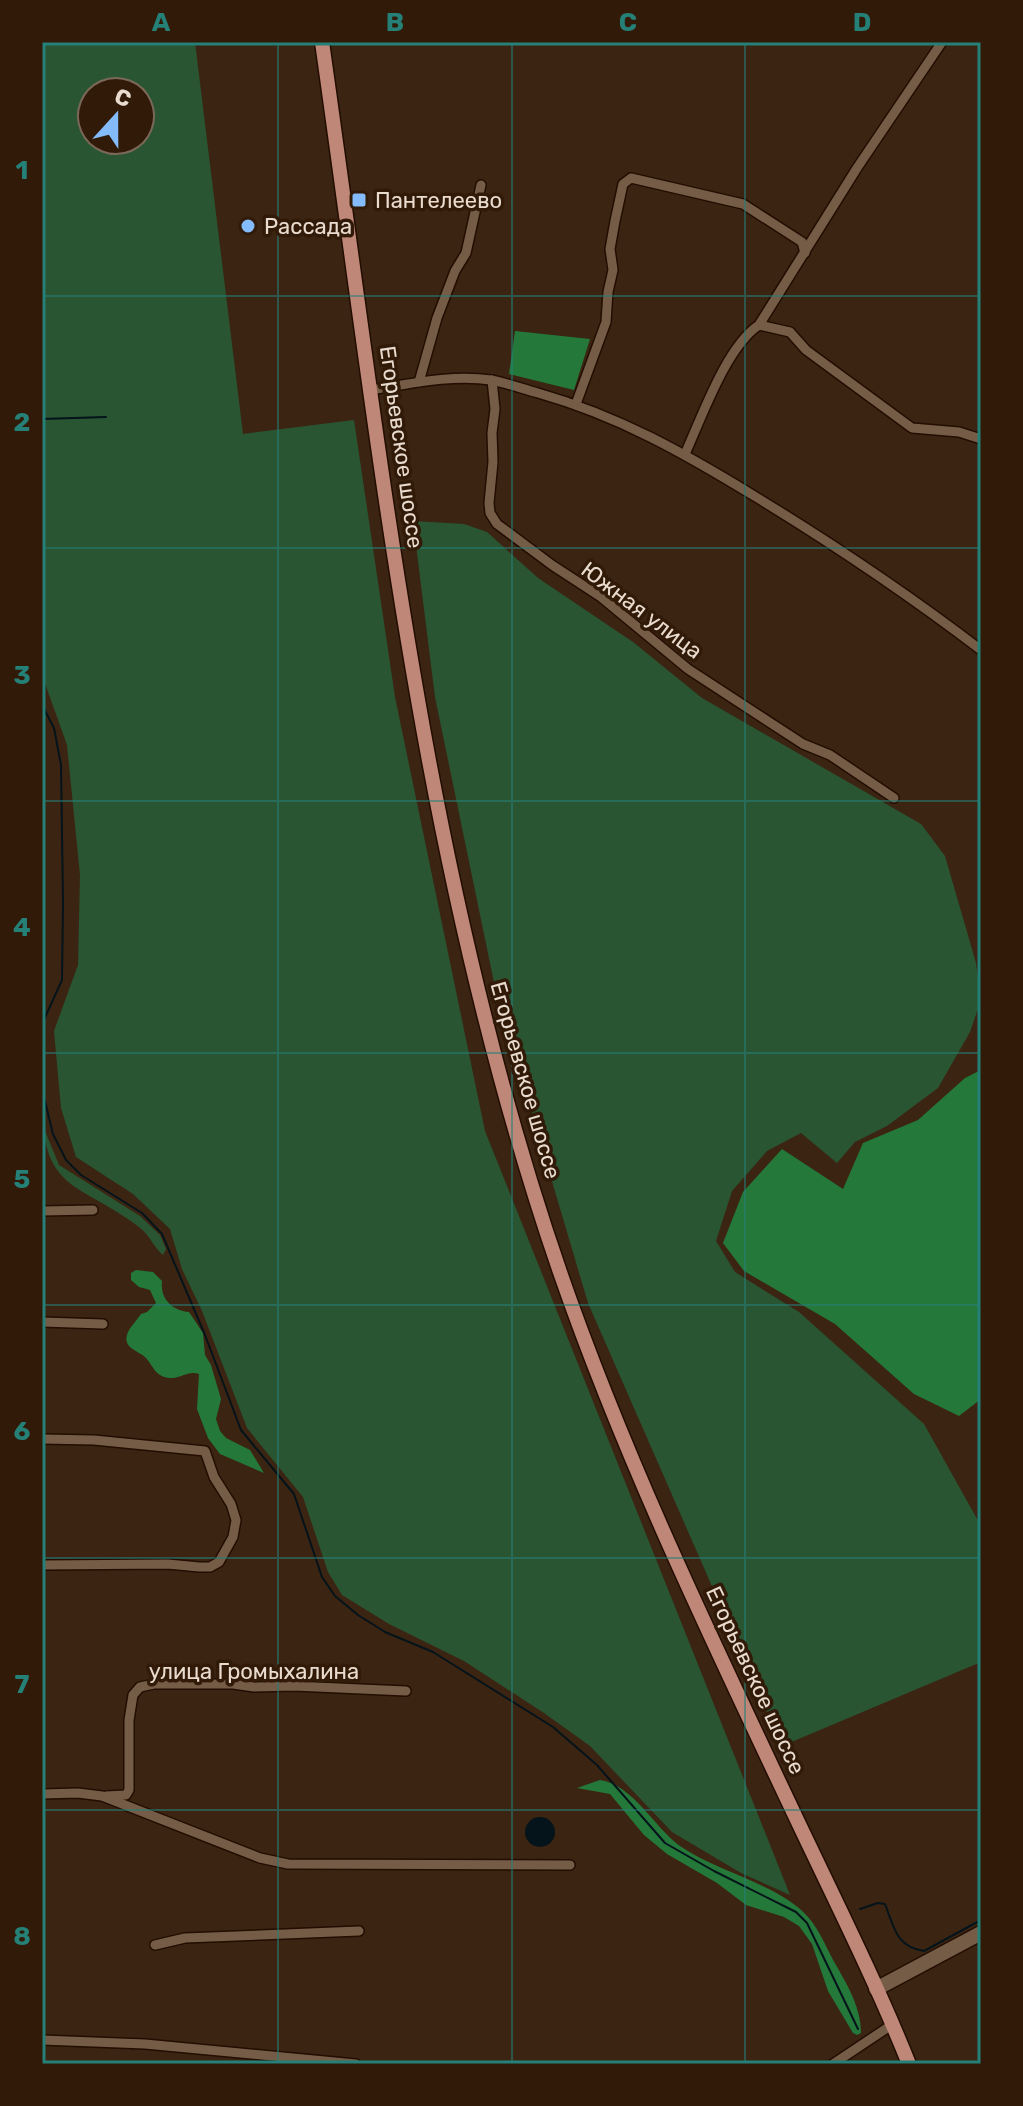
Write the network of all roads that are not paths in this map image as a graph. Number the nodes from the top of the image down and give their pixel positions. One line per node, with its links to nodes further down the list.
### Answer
1 (322, 42): 8 (main road, Егорьевское шоссе)
2 (942, 42): 4 (street)
3 (481, 185): 7 (street)
4 (805, 253): 5 (street); 9 (street)
5 (759, 325): 10 (street); 11 (street)
6 (492, 380): 7 (street); 9 (street); 13 (street, Южная улица)
7 (419, 382): 8 (street)
8 (371, 390): 27 (main road, Егорьевское шоссе)
9 (576, 404): 11 (street)
10 (981, 439)
11 (685, 454): 12 (street)
12 (981, 650)
13 (894, 798)
14 (93, 1210): 15 (street)
15 (42, 1211)
16 (42, 1322): 17 (street)
17 (103, 1324)
18 (42, 1439): 19 (street)
19 (42, 1565)
20 (406, 1691): 22 (street, улица Громыхалина)
21 (42, 1794): 22 (street)
22 (102, 1796): 23 (street)
23 (570, 1865)
24 (359, 1931): 26 (street)
25 (981, 1933): 27 (street)
26 (155, 1945)
27 (876, 1989): 28 (main road, Егорьевское шоссе)
28 (893, 2024): 31 (street); 32 (main road, Егорьевское шоссе)
29 (42, 2040): 30 (street)
30 (356, 2064)
31 (833, 2064)
32 (909, 2064)

